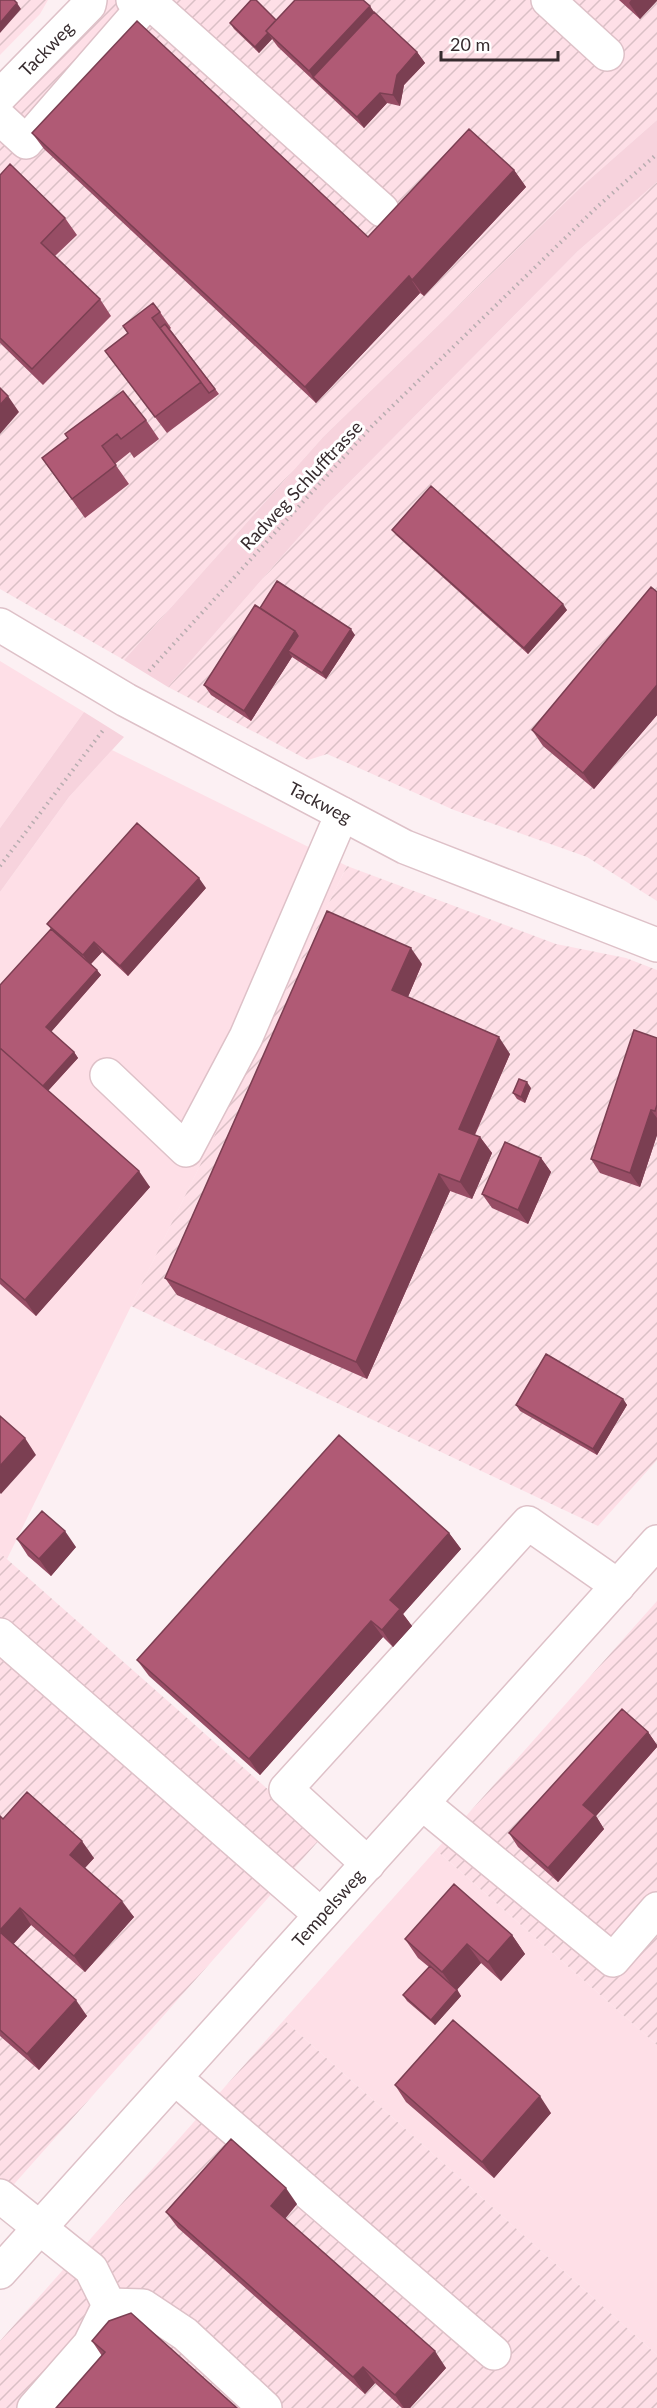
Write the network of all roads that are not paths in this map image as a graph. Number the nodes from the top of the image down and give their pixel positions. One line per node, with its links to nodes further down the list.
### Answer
1 (90, 0): 5 (street, Tackweg)
2 (548, 0): 4 (street)
3 (140, 2): 6 (street); 7 (street)
4 (607, 54)
5 (0, 96)
6 (0, 118)
7 (382, 210)
8 (0, 625): 9 (street, Tackweg)
9 (342, 814): 10 (street, Tackweg); 11 (street)
10 (657, 945)
11 (107, 1075)
12 (657, 1542): 13 (street, Tempelsweg)
13 (618, 1586): 15 (street, Tempelsweg); 16 (street)
14 (0, 1635): 18 (street)
15 (422, 1803): 16 (street, Tempelsweg); 17 (street)
16 (368, 1864): 18 (street, Tempelsweg)
17 (657, 1909)
18 (321, 1915): 19 (street, Tempelsweg)
19 (175, 2078): 21 (street, Tempelsweg); 24 (street)
20 (0, 2196): 21 (street)
21 (39, 2229): 22 (street, Tempelsweg); 23 (street)
22 (0, 2272)
23 (109, 2305): 25 (street); 26 (street)
24 (494, 2353)
25 (34, 2408)
26 (266, 2408)

